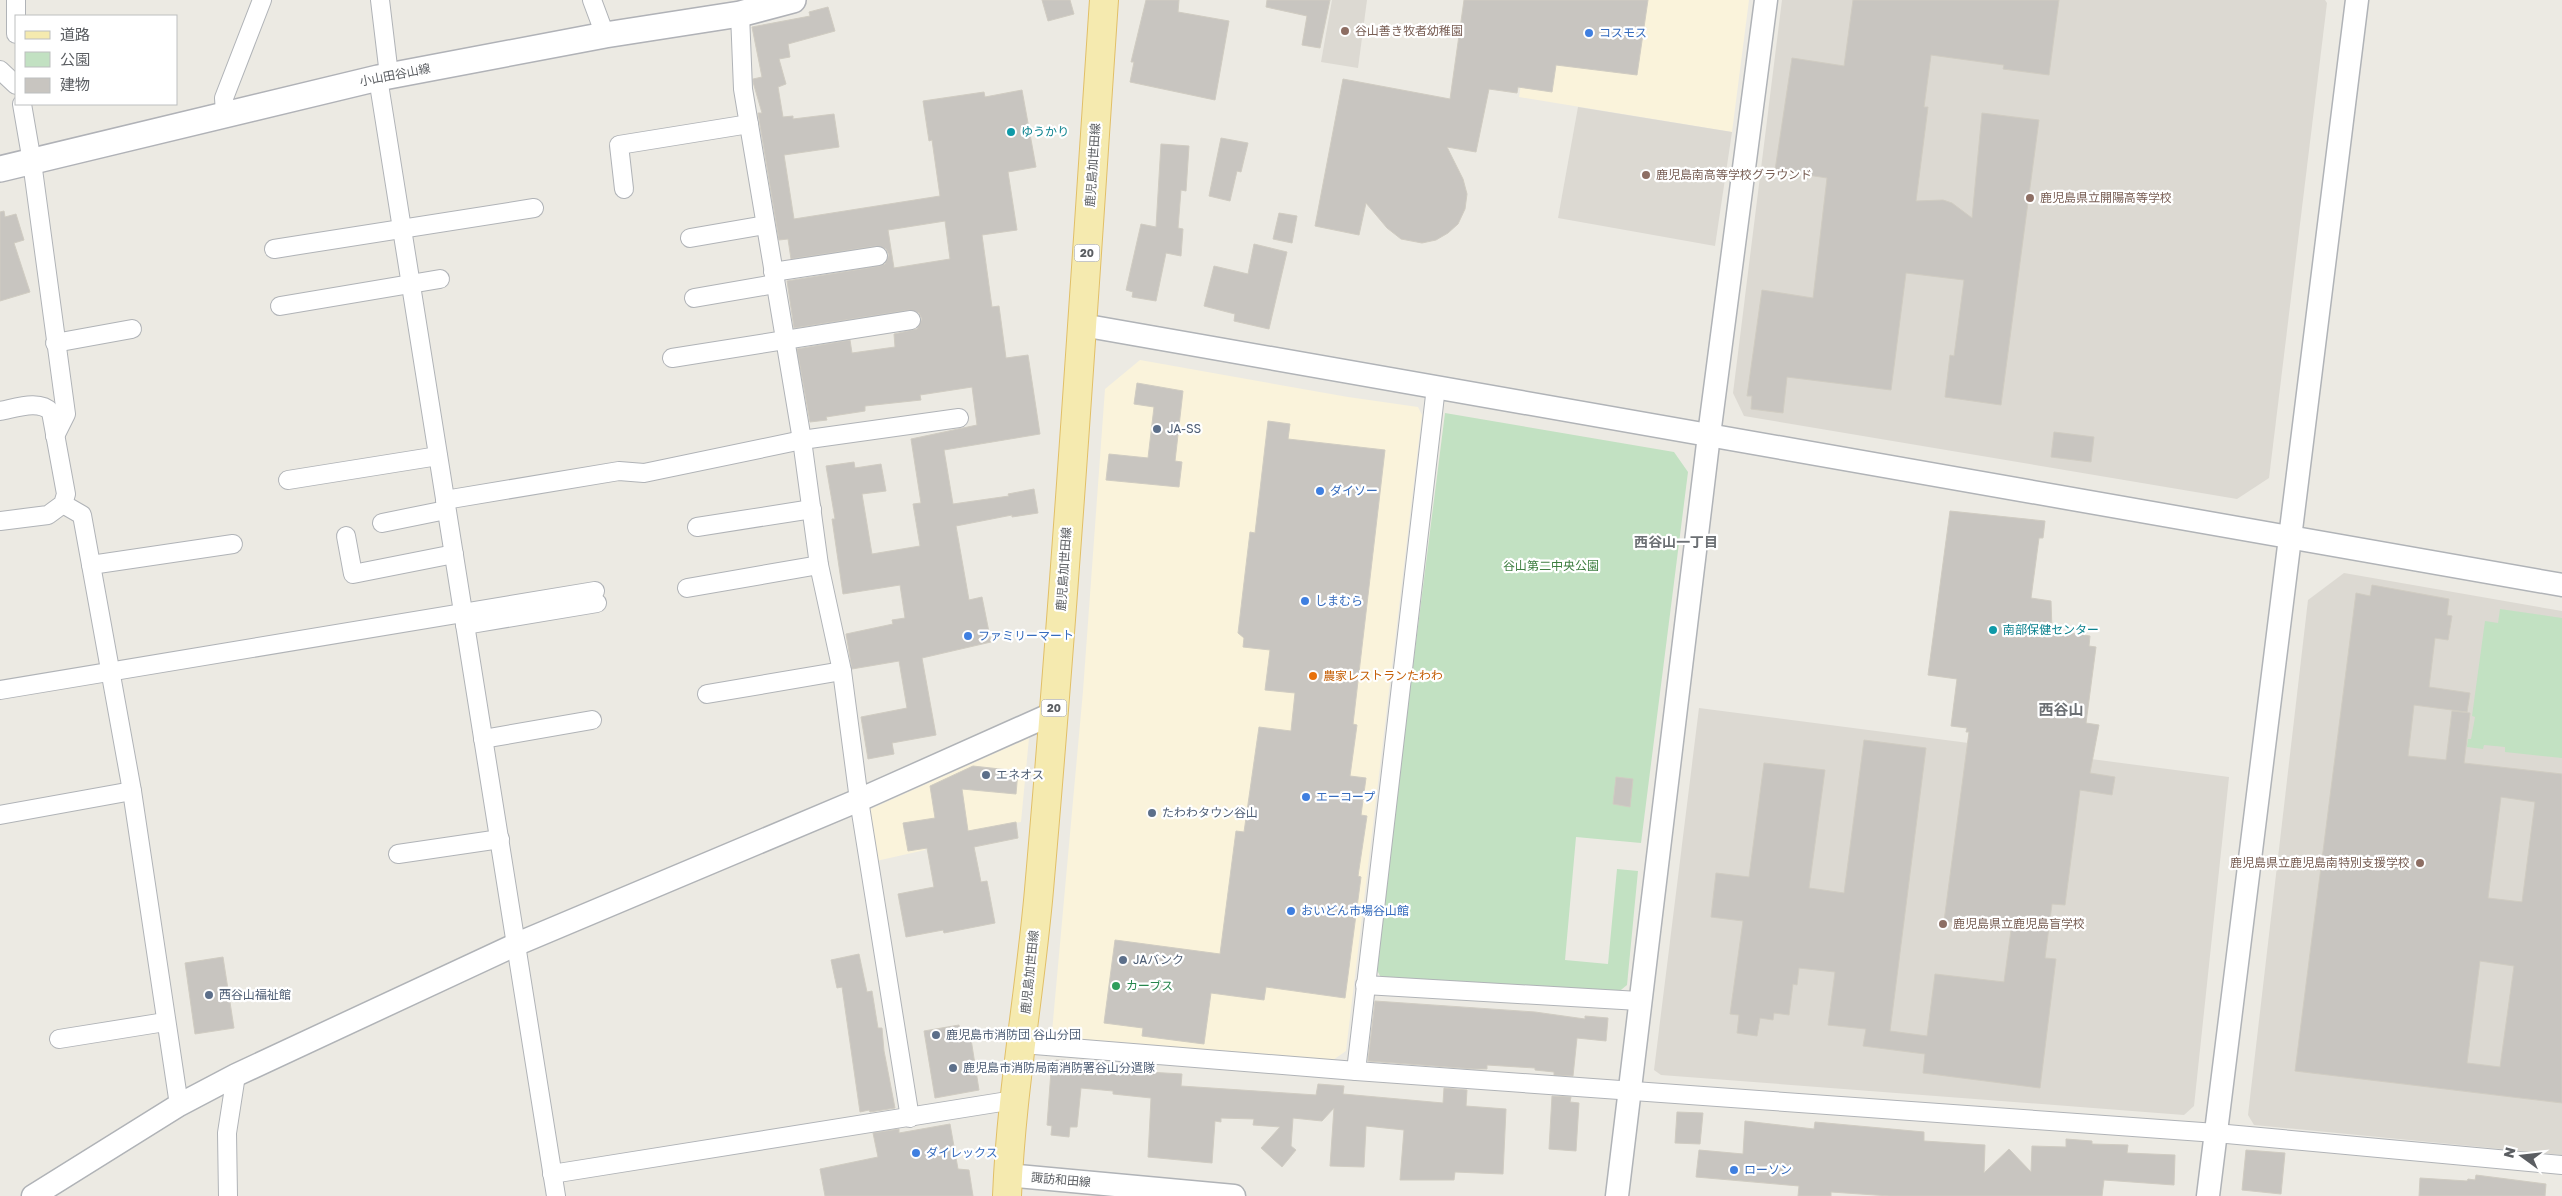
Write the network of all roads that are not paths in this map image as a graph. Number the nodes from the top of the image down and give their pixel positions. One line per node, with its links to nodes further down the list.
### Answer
1 (16, 0): 10 (street)
2 (262, 0): 16 (street)
3 (380, 0): 13 (street)
4 (592, 0): 11 (street)
5 (793, 0): 9 (main road, 小山田谷山線)
6 (1104, 0): 33 (main road, 鹿児島加世田線 / 20)
7 (1766, 0): 41 (street)
8 (2356, 0): 53 (street)
9 (740, 14): 11 (main road, 小山田谷山線); 17 (street)
10 (16, 15)
11 (605, 35): 13 (main road, 小山田谷山線)
12 (0, 70): 14 (street)
13 (384, 77): 16 (main road, 小山田谷山線); 23 (street)
14 (15, 84)
15 (22, 105): 18 (street)
16 (225, 113): 18 (main road, 小山田谷山線)
17 (749, 124): 20 (street); 22 (street)
18 (32, 162): 19 (main road, 小山田谷山線); 36 (street)
19 (0, 169)
20 (624, 189)
21 (534, 208): 23 (street)
22 (765, 225): 24 (street); 27 (street)
23 (402, 229): 25 (street); 29 (street)
24 (690, 238)
25 (274, 249)
26 (878, 256): 27 (street)
27 (774, 278): 30 (street); 35 (street)
28 (440, 279): 29 (street)
29 (411, 284): 31 (street); 44 (street)
30 (694, 298)
31 (280, 306)
32 (911, 320): 35 (street)
33 (1082, 325): 38 (street); 66 (main road, 鹿児島加世田線 / 20)
34 (132, 329): 36 (street)
35 (785, 340): 37 (street); 43 (street)
36 (55, 344): 42 (street)
37 (672, 358)
38 (1436, 387): 41 (street); 75 (street)
39 (0, 411): 42 (street)
40 (959, 418): 43 (street)
41 (1709, 435): 53 (street); 76 (street)
42 (55, 436): 46 (street)
43 (802, 440): 47 (street); 48 (street)
44 (438, 456): 45 (street); 47 (street)
45 (288, 480)
46 (63, 504): 49 (street); 56 (street)
47 (446, 505): 50 (street); 55 (street)
48 (812, 509): 51 (street); 57 (street)
49 (0, 521)
50 (382, 523)
51 (698, 527)
52 (346, 536): 55 (street)
53 (2290, 538): 58 (street); 86 (street)
54 (233, 544): 56 (street)
55 (454, 554): 61 (street)
56 (91, 565): 62 (street)
57 (819, 565): 59 (street); 63 (street)
58 (2562, 585)
59 (687, 588)
60 (596, 597): 61 (street)
61 (463, 618): 62 (street); 68 (street)
62 (110, 671): 64 (street); 69 (street)
63 (842, 671): 65 (street); 70 (street)
64 (0, 690)
65 (708, 694)
66 (1054, 713): 70 (street); 79 (main road, 鹿児島加世田線 / 20)
67 (592, 720): 68 (street)
68 (483, 739): 72 (street)
69 (132, 791): 71 (street); 77 (street)
70 (859, 800): 74 (street); 85 (street)
71 (0, 815)
72 (500, 839): 73 (street); 74 (street)
73 (398, 854)
74 (517, 944): 81 (street); 88 (street)
75 (1365, 985): 76 (street); 80 (street)
76 (1639, 1001): 82 (street)
77 (165, 1022): 78 (street); 84 (street)
78 (59, 1040)
79 (1022, 1044): 80 (street); 83 (main road, 鹿児島加世田線 / 20)
80 (1356, 1071): 82 (street)
81 (236, 1075): 84 (street); 91 (street)
82 (1629, 1090): 86 (street); 94 (street)
83 (1014, 1100): 85 (street); 89 (main road, 鹿児島加世田線 / 20)
84 (178, 1105): 90 (street)
85 (910, 1118): 88 (street)
86 (2216, 1134): 87 (street); 95 (street)
87 (2562, 1165)
88 (552, 1174): 92 (street)
89 (1007, 1186): 93 (street, 諏訪和田線)
90 (33, 1196)
91 (228, 1196)
92 (556, 1196)
93 (1234, 1196)
94 (1617, 1196)
95 (2208, 1196)

